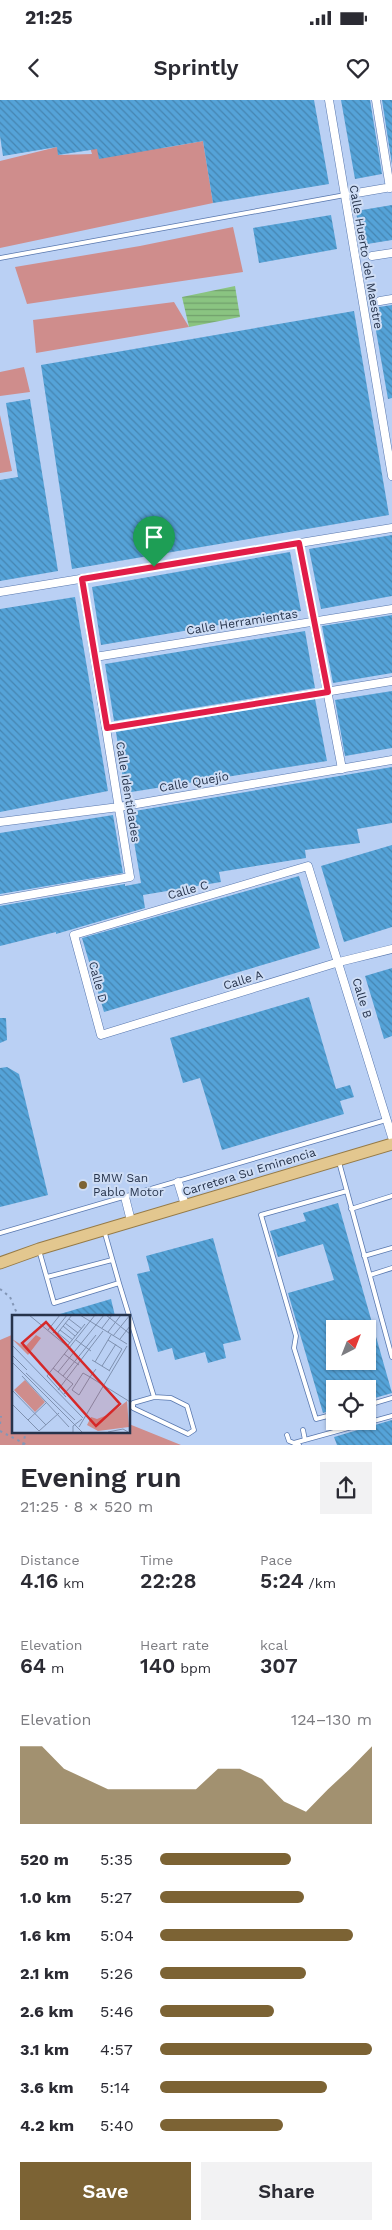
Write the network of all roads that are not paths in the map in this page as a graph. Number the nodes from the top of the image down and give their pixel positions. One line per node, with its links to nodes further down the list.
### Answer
1 (329, 100): 4 (street, Calle Huerto del Maestre)
2 (376, 100): 3 (street)
3 (391, 187): 4 (street)
4 (345, 195): 7 (lane); 10 (street, Calle Huerto del Maestre)
5 (392, 253): 6 (street)
6 (372, 256)
7 (0, 258)
8 (392, 299): 9 (street)
9 (380, 301)
10 (392, 476)
11 (392, 528): 12 (street)
12 (299, 543): 13 (street); 16 (street)
13 (82, 579): 14 (street); 17 (street, Calle Identidades)
14 (0, 592)
15 (392, 609): 16 (street, Calle Herramientas)
16 (314, 622): 17 (street, Calle Herramientas); 19 (street)
17 (95, 657): 20 (street, Calle Identidades)
18 (392, 681): 19 (street)
19 (328, 692): 20 (street); 22 (street)
20 (107, 728): 23 (street, Calle Identidades)
21 (392, 760): 22 (street, Calle Quejío)
22 (342, 769): 23 (street, Calle Quejío)
23 (119, 807): 24 (street, Calle Quejío); 26 (street, Calle Identidades)
24 (0, 822)
25 (308, 866): 27 (street, Calle C); 29 (street, Calle B)
26 (0, 900)
27 (74, 934): 30 (street, Calle D)
28 (392, 949): 29 (street, Calle A)
29 (340, 962): 30 (street, Calle A); 31 (street, Calle B)
30 (101, 1035)
31 (386, 1120): 32 (street, Calle B); 35 (lane)
32 (392, 1137)
33 (392, 1144): 34 (main road, Carretera Su Eminencia)
34 (338, 1160): 36 (lane); 39 (main road, Carretera Su Eminencia)
35 (178, 1182): 38 (lane); 39 (street)
36 (347, 1191): 40 (lane); 59 (lane)
37 (392, 1196): 40 (lane)
38 (125, 1197): 41 (street); 43 (lane)
39 (185, 1205): 41 (main road, Carretera Su Eminencia)
40 (351, 1209): 46 (lane)
41 (131, 1221): 42 (main road, Carretera Su Eminencia)
42 (104, 1229): 45 (main road, Carretera Su Eminencia); 47 (lane)
43 (0, 1233)
44 (392, 1248): 46 (lane)
45 (38, 1249): 48 (main road, Carretera Su Eminencia); 51 (lane)
46 (364, 1256): 50 (lane)
47 (112, 1260): 51 (lane); 52 (lane)
48 (0, 1263)
49 (392, 1268): 50 (lane)
50 (370, 1275): 55 (lane)
51 (47, 1278): 52 (lane)
52 (119, 1283): 53 (lane)
53 (129, 1315)
54 (130, 1319): 56 (lane)
55 (392, 1356)
56 (154, 1397): 56 (lane)
57 (392, 1398): 58 (lane)
58 (376, 1403)
59 (326, 1416)
60 (392, 1416): 63 (lane)
61 (303, 1430): 63 (lane)
62 (287, 1435): 64 (lane)
63 (305, 1440): 64 (lane)
64 (294, 1443): 65 (lane)
65 (299, 1445)

